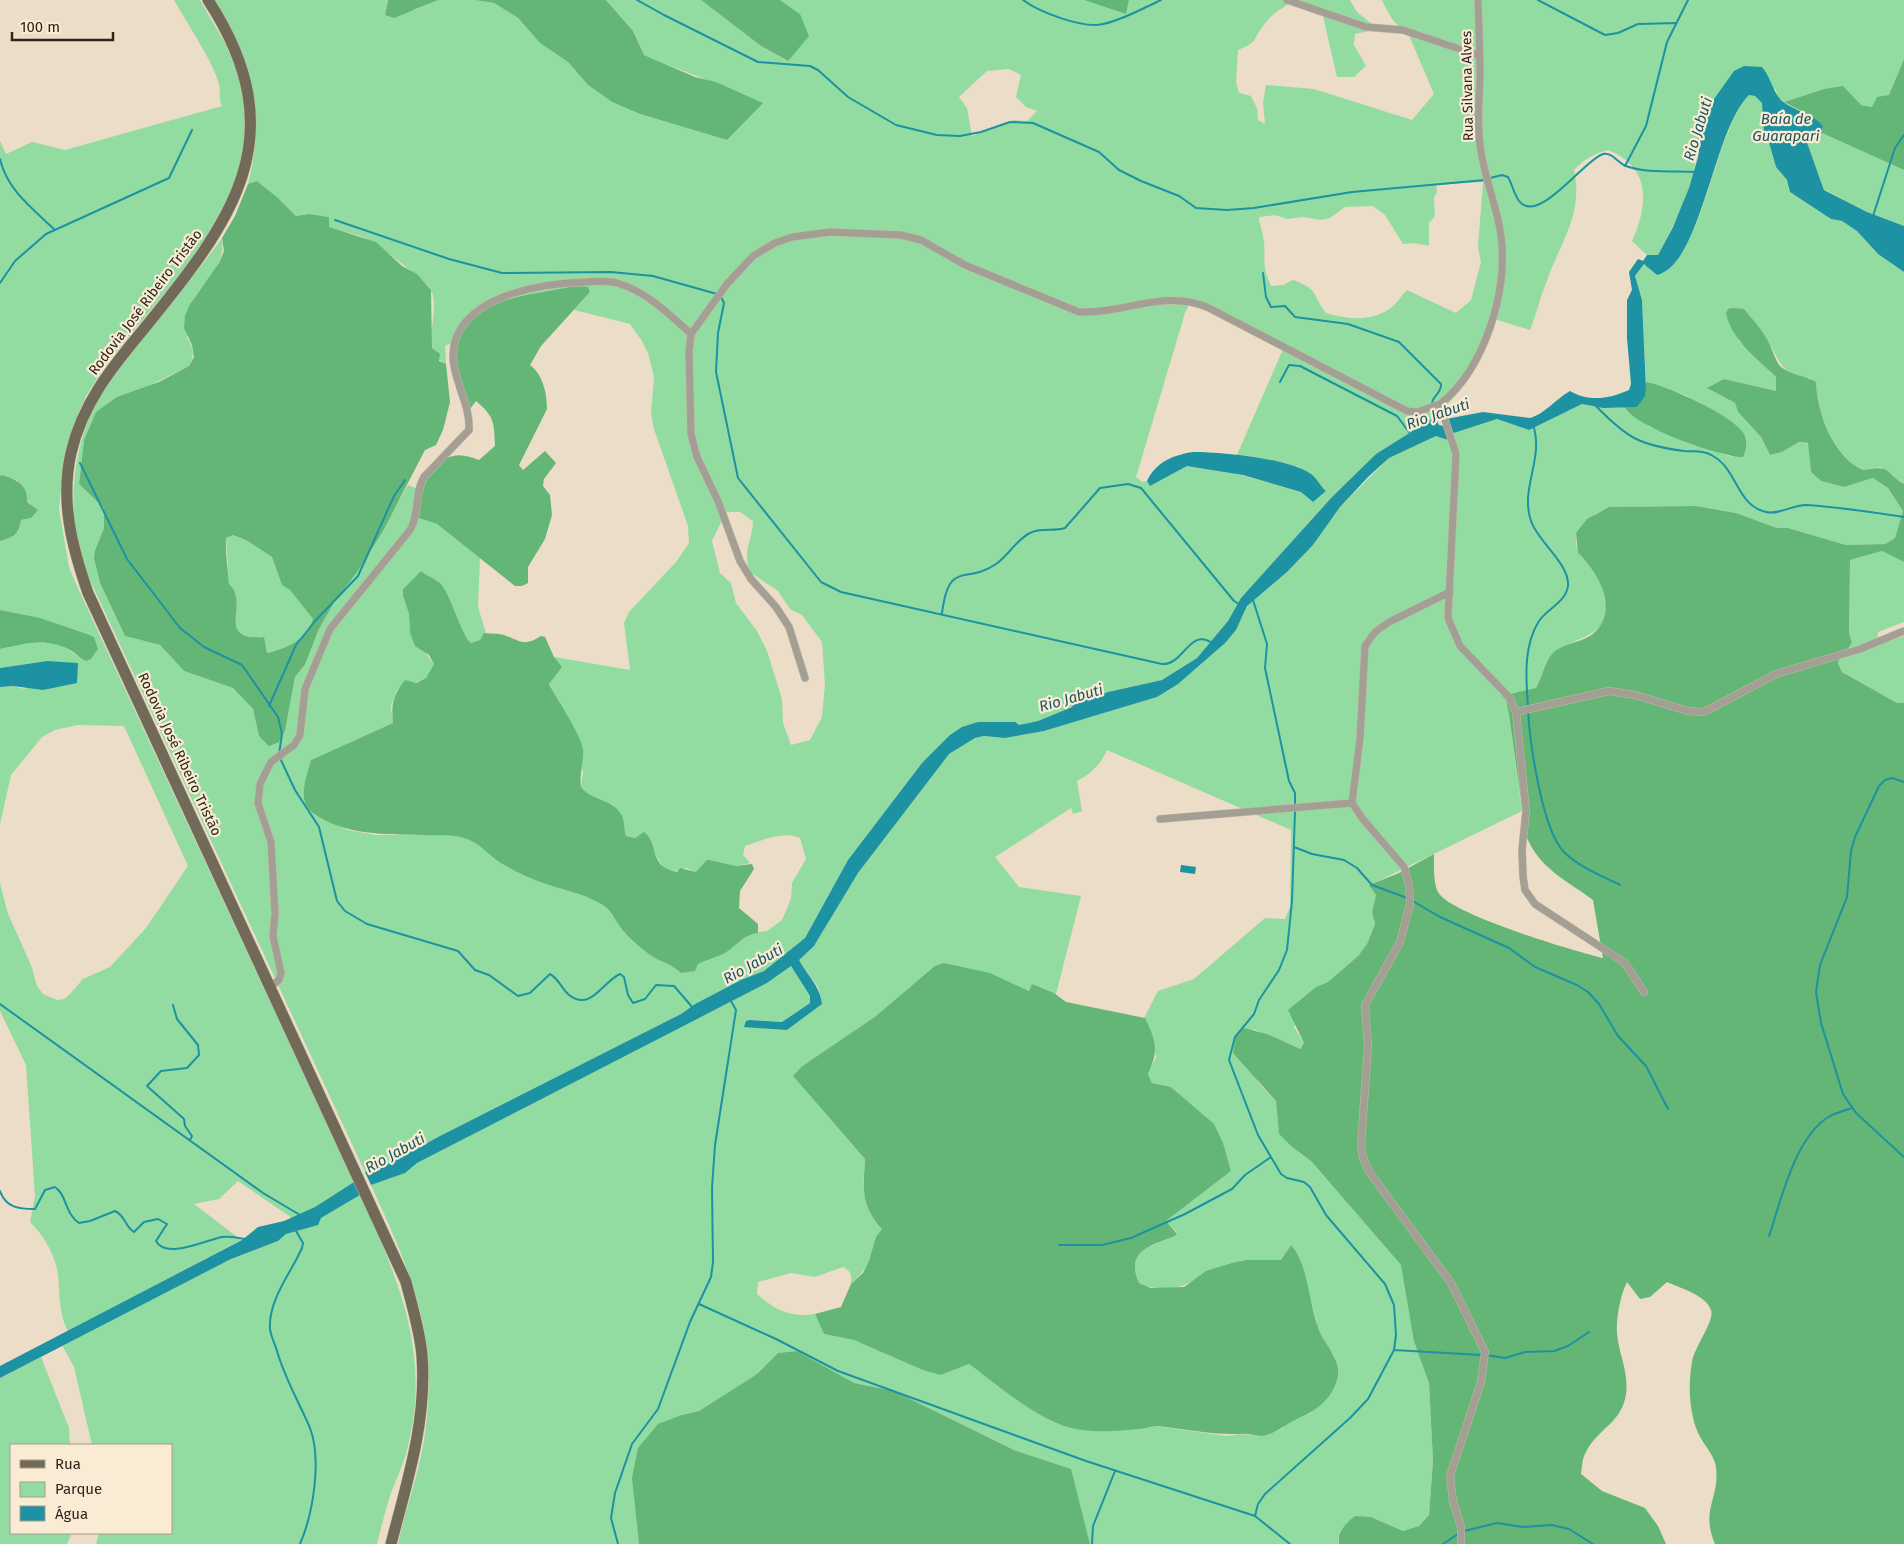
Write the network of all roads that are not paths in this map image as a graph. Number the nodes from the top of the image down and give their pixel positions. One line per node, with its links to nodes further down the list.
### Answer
1 (208, 0): 13 (main road, Rodovia José Ribeiro Tristão)
2 (1287, 0): 4 (street)
3 (1478, 0): 4 (street, Rua Silvana Alves)
4 (1480, 56): 6 (street, Rua Silvana Alves)
5 (692, 334): 6 (street); 9 (street); 13 (street)
6 (1440, 404): 7 (street)
7 (1450, 592): 10 (street); 11 (street)
8 (1904, 631): 10 (street)
9 (805, 678)
10 (1516, 712): 14 (street)
11 (1352, 803): 12 (street); 16 (street)
12 (1160, 819)
13 (270, 987): 15 (main road, Rodovia José Ribeiro Tristão)
14 (1644, 992)
15 (391, 1544)
16 (1461, 1544)

